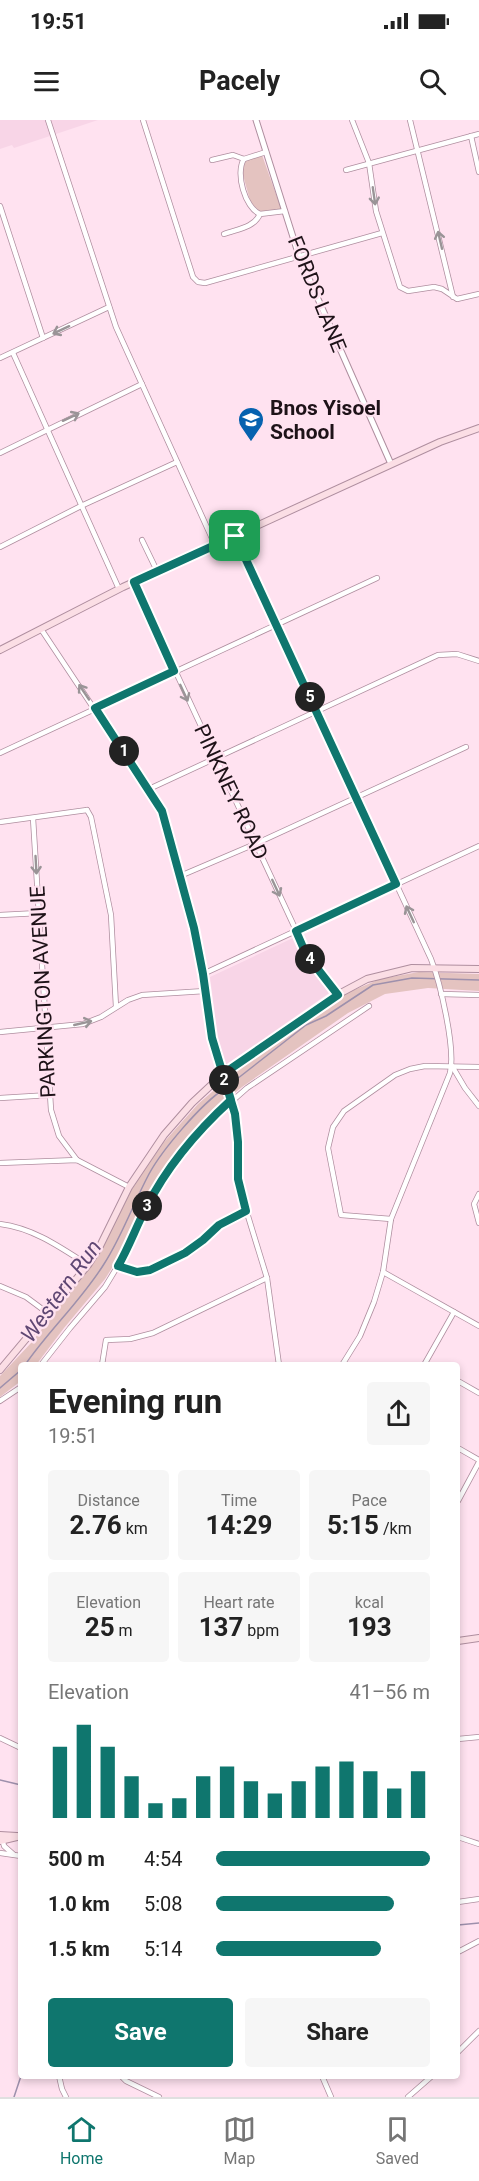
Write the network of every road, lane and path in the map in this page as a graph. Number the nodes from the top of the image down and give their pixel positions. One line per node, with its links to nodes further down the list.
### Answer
1 (48, 120): 23 (street)
2 (143, 120): 20 (street)
3 (256, 120): 9 (street, FORDS LANE)
4 (352, 120): 12 (street)
5 (410, 120): 8 (street)
6 (479, 134): 7 (street)
7 (471, 136): 8 (street); 14 (street)
8 (418, 150): 12 (street); 22 (street, one-way to 8)
9 (266, 152): 10 (street); 16 (street, FORDS LANE)
10 (244, 159): 11 (street); 17 (street)
11 (212, 160)
12 (369, 163): 13 (street); 18 (street, one-way to 18)
13 (346, 170)
14 (479, 172)
15 (0, 206): 24 (street)
16 (285, 211): 17 (street); 20 (street, FORDS LANE)
17 (260, 214): 19 (street)
18 (382, 232): 20 (street); 22 (street)
19 (224, 234)
20 (300, 256): 32 (street, FORDS LANE)
21 (479, 294): 22 (street)
22 (453, 297)
23 (110, 307): 24 (street, one-way to 24); 27 (street)
24 (43, 338): 25 (street)
25 (13, 353): 26 (street); 29 (street)
26 (0, 358)
27 (142, 384): 29 (street, one-way to 27); 31 (street)
28 (479, 428): 32 (main road)
29 (46, 429): 30 (street); 33 (street)
30 (0, 453)
31 (177, 462): 33 (street); 36 (street)
32 (391, 464): 34 (main road)
33 (81, 506): 37 (street); 41 (street)
34 (235, 536): 36 (main road); 42 (street)
35 (142, 540): 38 (street)
36 (215, 545): 38 (main road)
37 (0, 547)
38 (157, 571): 40 (main road)
39 (377, 578): 42 (street)
40 (134, 582): 41 (main road); 46 (street, PINKNEY ROAD)
41 (119, 589): 43 (main road)
42 (277, 624): 46 (street); 48 (street)
43 (41, 628): 44 (main road); 47 (street, one-way to 43)
44 (0, 650)
45 (479, 661): 48 (street)
46 (174, 671): 47 (street); 51 (street, PINKNEY ROAD, one-way to 51)
47 (95, 708): 50 (street); 52 (street)
48 (316, 711): 51 (street); 53 (street)
49 (466, 747): 53 (street)
50 (0, 753)
51 (215, 758): 52 (street); 56 (street, PINKNEY ROAD)
52 (149, 789): 58 (street)
53 (356, 798): 56 (street); 59 (street)
54 (33, 818): 55 (street); 60 (street, PARKINGTON AVENUE, one-way to 60); 71 (street)
55 (0, 822)
56 (255, 844): 58 (street); 62 (street, PINKNEY ROAD, one-way to 62)
57 (479, 846): 59 (street)
58 (180, 876): 65 (street)
59 (396, 884): 62 (street); 64 (street, one-way to 59)
60 (39, 913): 61 (street); 72 (street, PARKINGTON AVENUE)
61 (0, 915)
62 (296, 931): 65 (street); 68 (street, PINKNEY ROAD)
63 (479, 969): 64 (main road)
64 (435, 971): 67 (street); 68 (main road)
65 (203, 974): 66 (street)
66 (205, 991): 71 (street); 76 (street)
67 (441, 994): 69 (street); 74 (street)
68 (338, 995): 76 (main road)
69 (479, 995)
70 (369, 1006): 79 (street)
71 (116, 1007): 72 (street, one-way to 71)
72 (46, 1028): 73 (street); 77 (street, PARKINGTON AVENUE)
73 (0, 1032)
74 (452, 1066): 75 (street); 80 (street); 86 (street); 86 (street)
75 (479, 1067)
76 (223, 1074): 79 (street); 83 (main road)
77 (50, 1095): 78 (street); 81 (street, PARKINGTON AVENUE)
78 (0, 1098)
79 (231, 1100): 85 (street); 90 (street)
80 (479, 1106)
81 (77, 1160): 82 (street); 83 (street)
82 (0, 1162)
83 (129, 1187): 89 (main road)
84 (479, 1194): 88 (street)
85 (246, 1211): 90 (street); 92 (street)
86 (391, 1219): 91 (street)
87 (0, 1224): 89 (street)
88 (479, 1224)
89 (88, 1265): 95 (main road)
90 (118, 1266): 97 (street)
91 (383, 1272): 94 (street); 100 (street)
92 (267, 1278): 98 (street); 99 (street)
93 (0, 1286): 95 (street)
94 (454, 1312): 96 (street); 101 (street)
95 (49, 1314): 102 (main road)
96 (479, 1326)
97 (43, 1362)
98 (102, 1362)
99 (279, 1362)
100 (344, 1362)
101 (427, 1362)
102 (0, 1370)
103 (460, 1382): 105 (street)
104 (18, 1389): 106 (street)
105 (479, 1393)
106 (0, 1401)
107 (460, 1449): 108 (street)
108 (479, 1461): 109 (street)
109 (460, 1497)
110 (479, 1638): 111 (main road)
111 (460, 1641)
112 (479, 1737): 114 (street)
113 (0, 1738): 115 (street)
114 (460, 1739)
115 (18, 1747)
116 (18, 1836): 117 (main road)
117 (1, 1838): 121 (street)
118 (460, 1838): 119 (street)
119 (479, 1843)
120 (0, 1853): 121 (street)
121 (13, 1854): 122 (street)
122 (18, 1855)
123 (479, 1899): 124 (street)
124 (460, 1902)
125 (479, 1941): 126 (street)
126 (460, 1951)
127 (479, 2031): 128 (street)
128 (460, 2050)
129 (60, 2079): 133 (street)
130 (124, 2079): 134 (street)
131 (323, 2079): 135 (street)
132 (429, 2079): 136 (street)
133 (66, 2097)
134 (159, 2097)
135 (331, 2097)
136 (408, 2097)

